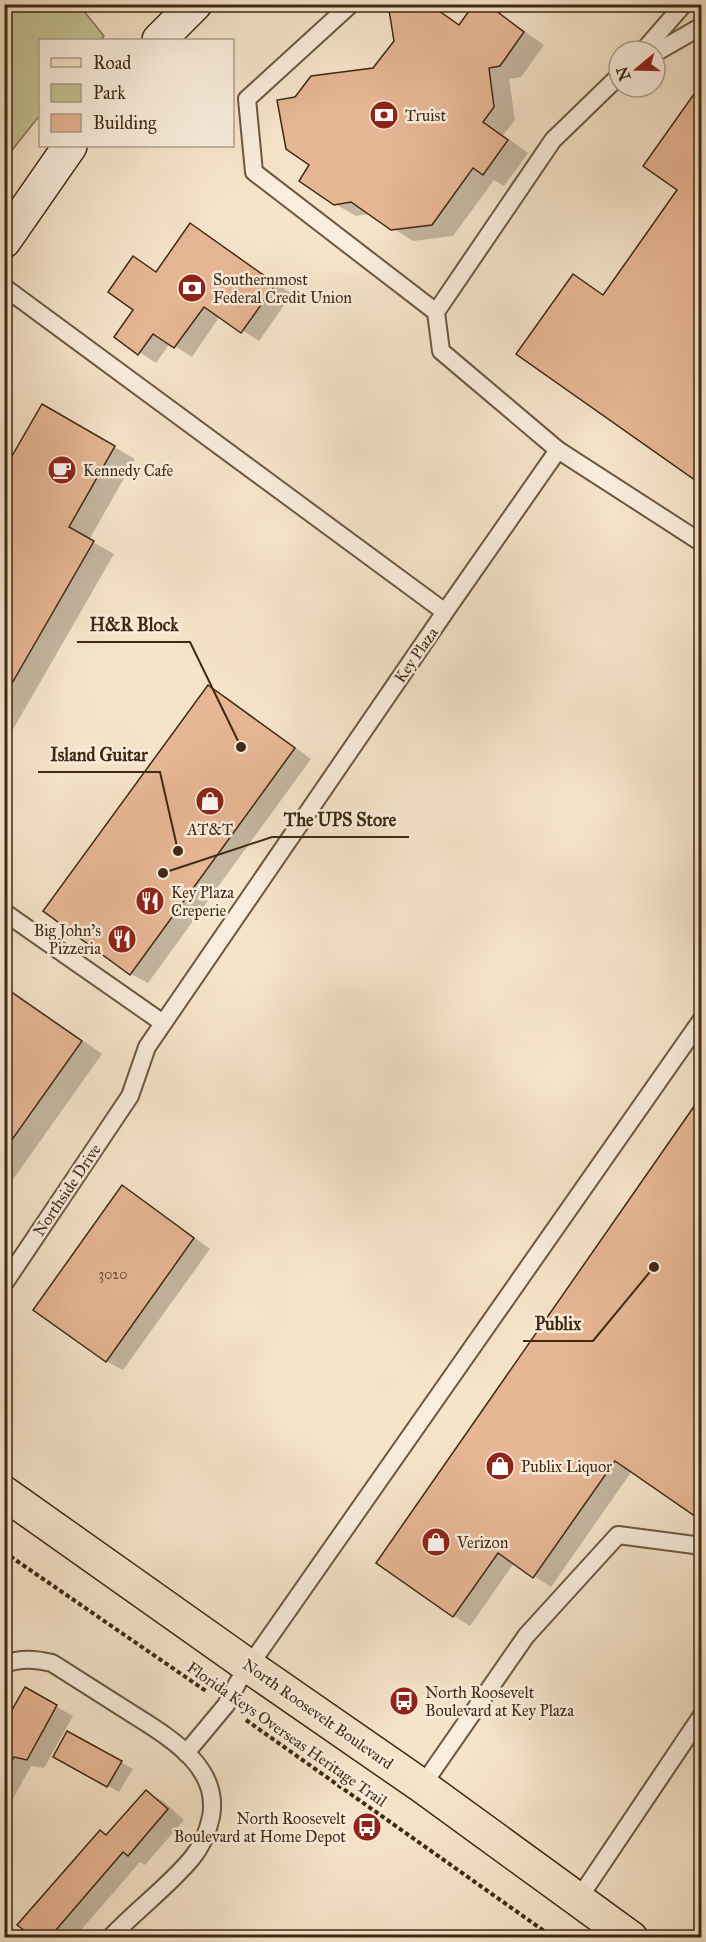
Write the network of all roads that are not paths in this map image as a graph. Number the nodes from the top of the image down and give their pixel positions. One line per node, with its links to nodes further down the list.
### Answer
1 (195, 4): 5 (main road)
2 (351, 4): 12 (lane)
3 (684, 4): 6 (lane)
4 (702, 26): 7 (lane)
5 (160, 39)
6 (653, 39)
7 (667, 46)
8 (607, 88): 12 (lane)
9 (69, 147): 10 (main road)
10 (4, 241)
11 (4, 287): 15 (lane, Key Plaza)
12 (436, 312): 13 (lane)
13 (558, 450): 14 (lane); 15 (lane)
14 (702, 543)
15 (445, 612): 18 (lane, Key Plaza)
16 (4, 912): 18 (lane)
17 (702, 1019): 24 (lane)
18 (163, 1023): 19 (lane, Key Plaza)
19 (130, 1096): 20 (lane, Northside Drive)
20 (4, 1284)
21 (4, 1493): 24 (main road, North Roosevelt Boulevard)
22 (702, 1546): 27 (lane)
23 (4, 1664): 26 (lane)
24 (250, 1667): 26 (lane); 27 (main road, North Roosevelt Boulevard)
25 (702, 1715): 28 (lane)
26 (186, 1753): 29 (lane)
27 (422, 1786): 28 (main road, North Roosevelt Boulevard)
28 (579, 1898): 30 (main road, North Roosevelt Boulevard)
29 (110, 1938)
30 (631, 1938)

